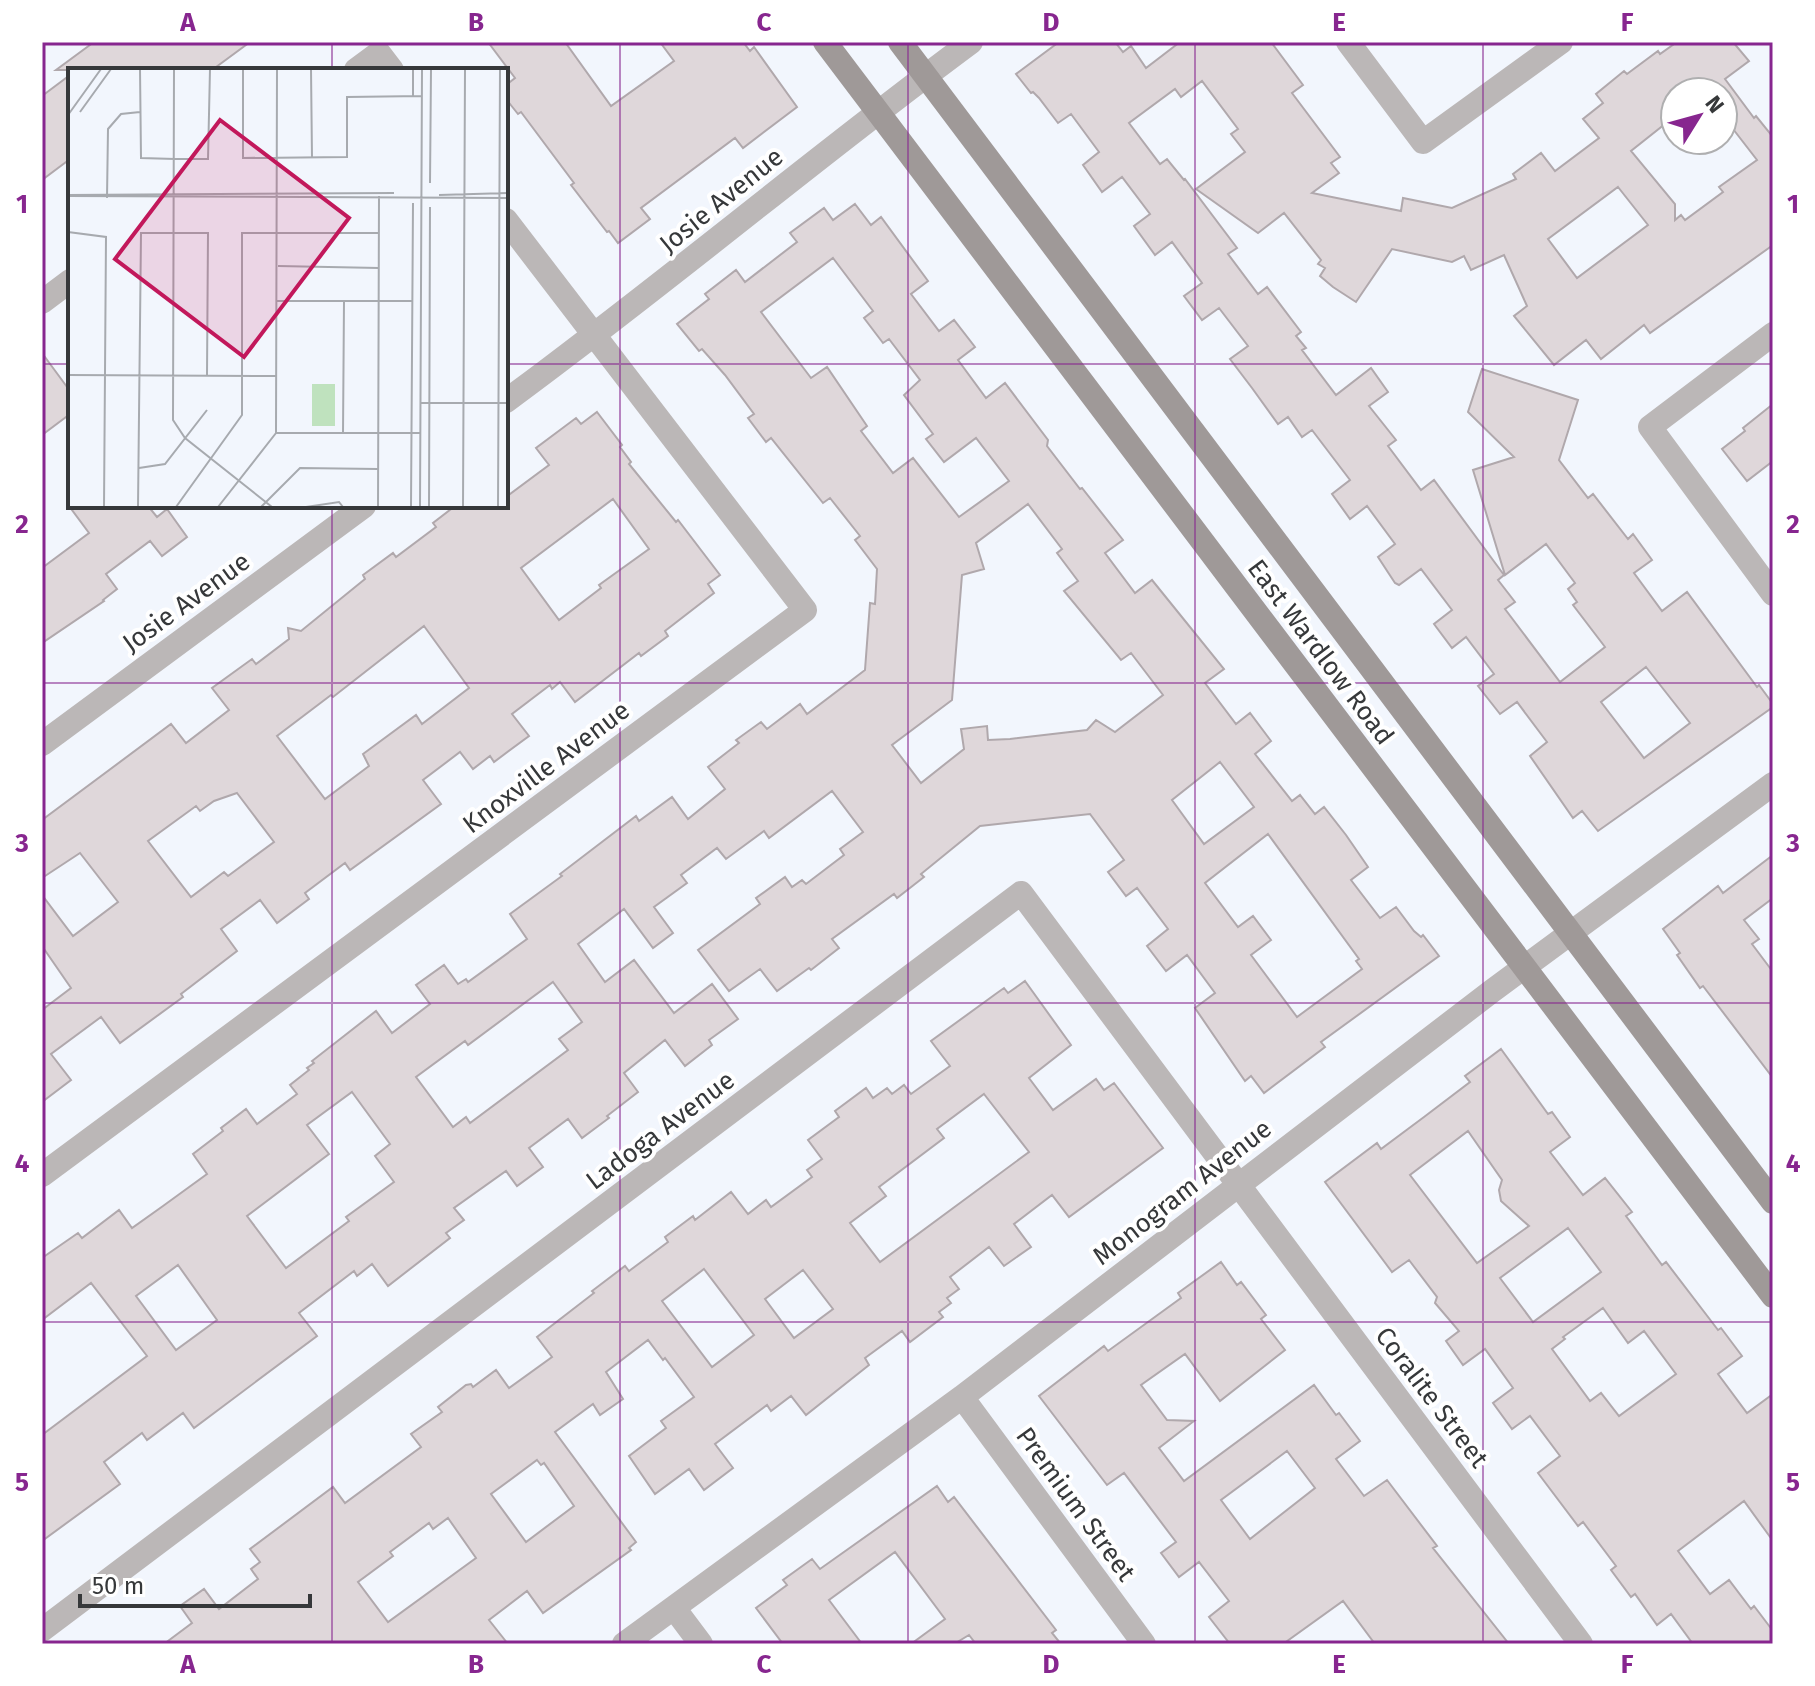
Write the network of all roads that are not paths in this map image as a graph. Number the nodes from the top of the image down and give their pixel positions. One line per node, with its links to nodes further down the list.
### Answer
1 (825, 42): 9 (main road, East Wardlow Road)
2 (900, 42): 8 (main road, East Wardlow Road)
3 (971, 42): 8 (street, Josie Avenue)
4 (1348, 42): 5 (street)
5 (1561, 42)
6 (359, 68): 7 (street)
7 (390, 68)
8 (925, 76): 9 (street, Josie Avenue); 20 (main road, East Wardlow Road)
9 (877, 111): 14 (street, Josie Avenue); 21 (main road, East Wardlow Road)
10 (508, 223): 14 (street)
11 (68, 282): 12 (street)
12 (42, 302)
13 (1773, 334): 17 (street)
14 (594, 336): 15 (street, Josie Avenue); 22 (street, Knoxville Avenue)
15 (508, 400)
16 (361, 508): 18 (street, Josie Avenue)
17 (1773, 594)
18 (42, 744)
19 (1773, 784): 20 (street, Monogram Avenue)
20 (1571, 933): 21 (street, Monogram Avenue); 24 (main road, East Wardlow Road)
21 (1524, 967): 23 (street, Monogram Avenue); 25 (main road, East Wardlow Road)
22 (42, 1175)
23 (1238, 1184): 26 (street, Monogram Avenue); 28 (street, Ladoga Avenue); 32 (street, Coralite Street)
24 (1773, 1202)
25 (1773, 1296)
26 (962, 1397): 27 (street, Monogram Avenue); 31 (street, Premium Street)
27 (674, 1608): 29 (street, Monogram Avenue); 30 (street)
28 (42, 1630)
29 (624, 1644)
30 (701, 1644)
31 (1144, 1644)
32 (1581, 1644)

